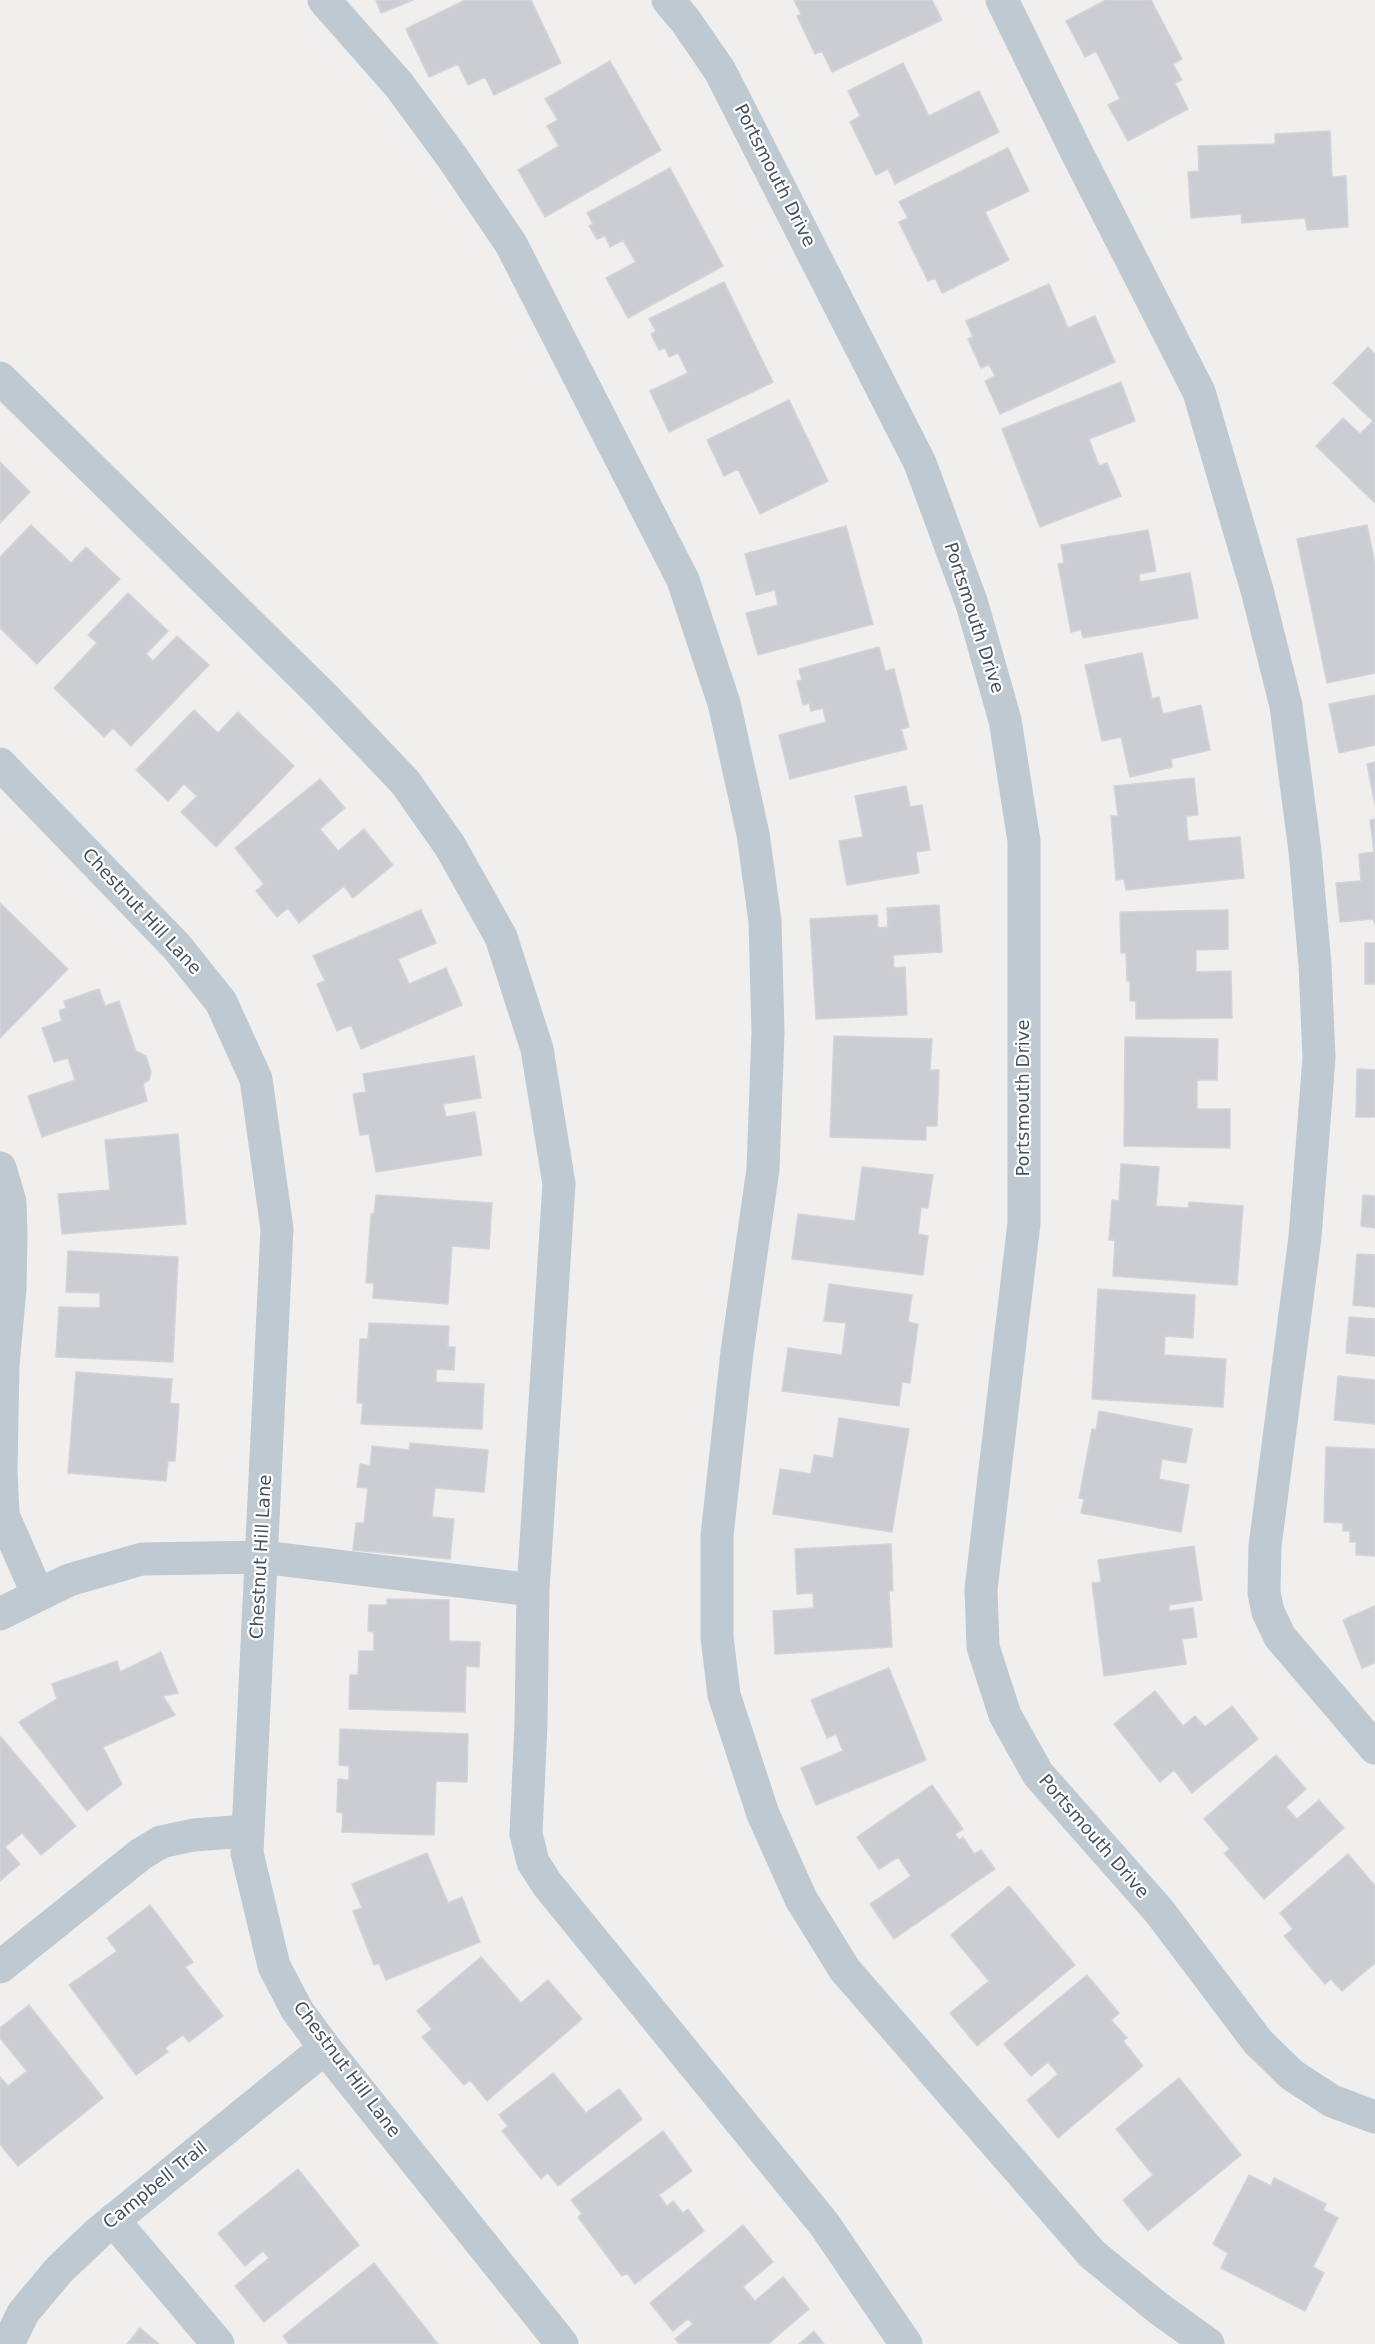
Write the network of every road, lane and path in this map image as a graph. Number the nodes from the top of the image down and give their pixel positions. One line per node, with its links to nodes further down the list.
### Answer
1 (324, 0): 21 (street)
2 (668, 0): 15 (street, Portsmouth Drive)
3 (1002, 0): 11 (street)
4 (0, 378): 8 (street)
5 (0, 764): 7 (street, Chestnut Hill Lane)
6 (0, 1168): 9 (street)
7 (262, 1557): 8 (street); 9 (street); 12 (street, Chestnut Hill Lane)
8 (533, 1590): 20 (street)
9 (38, 1595): 10 (street)
10 (0, 1614)
11 (1375, 1748)
12 (248, 1831): 13 (street); 14 (street, Chestnut Hill Lane)
13 (0, 1967)
14 (325, 2048): 16 (street, Campbell Trail); 19 (street, Chestnut Hill Lane)
15 (1375, 2117)
16 (113, 2220): 17 (street, Campbell Trail); 18 (street)
17 (8, 2344)
18 (218, 2344)
19 (562, 2344)
20 (906, 2344)
21 (1208, 2344)

